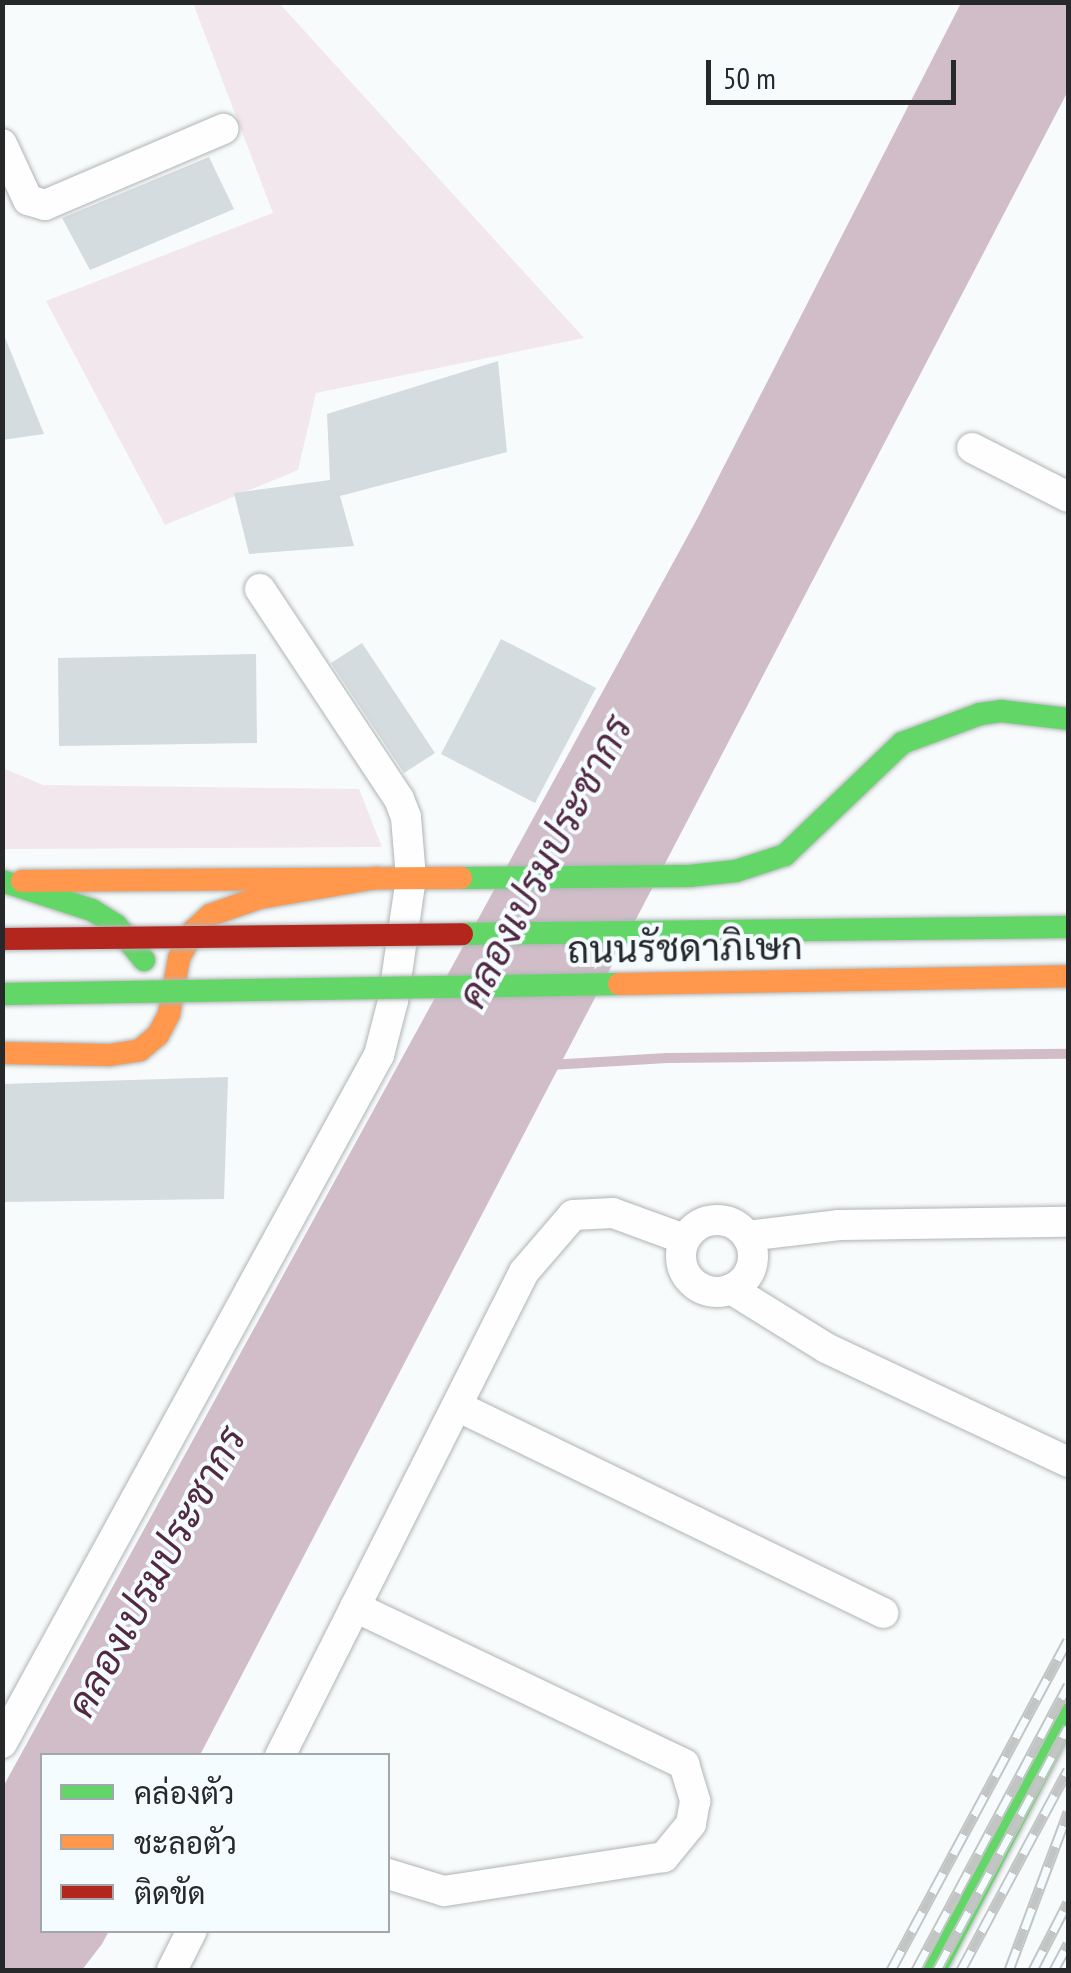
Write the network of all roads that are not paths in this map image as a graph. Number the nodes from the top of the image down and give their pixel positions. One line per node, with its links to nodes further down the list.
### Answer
1 (223, 128): 2 (street)
2 (2, 144)
3 (972, 448): 4 (street)
4 (1068, 497)
5 (260, 589): 8 (street)
6 (1068, 719): 8 (main road)
7 (376, 878): 8 (main road); 9 (main road); 15 (main road)
8 (411, 878): 25 (street)
9 (4, 881): 15 (main road)
10 (1068, 927): 11 (main road, ถนนรัชดาภิเษก, bridge)
11 (2, 939)
12 (1068, 976): 13 (main road, ถนนรัชดาภิเษก, bridge)
13 (2, 994)
14 (2, 1052): 15 (main road)
15 (40, 1052)
16 (1068, 1222): 17 (street)
17 (747, 1236): 18 (street); 19 (street)
18 (684, 1240): 19 (street); 20 (street)
19 (731, 1289): 21 (street)
20 (457, 1406): 22 (street); 23 (street)
21 (1068, 1462)
22 (355, 1606): 26 (street); 27 (street)
23 (884, 1613)
24 (1068, 1714): 30 (main road)
25 (2, 1743)
26 (282, 1753)
27 (390, 1875)
28 (190, 1933): 29 (street)
29 (172, 1970)
30 (935, 1970)

